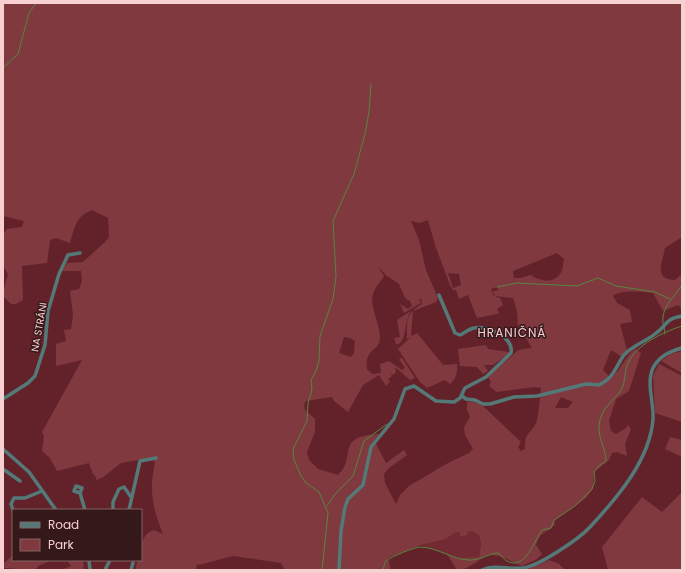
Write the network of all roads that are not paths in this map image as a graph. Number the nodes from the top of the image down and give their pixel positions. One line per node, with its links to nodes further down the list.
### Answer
1 (80, 253): 6 (street, NA STRÁNI)
2 (439, 295): 5 (street)
3 (682, 316): 8 (street)
4 (682, 348): 27 (street)
5 (462, 396): 7 (street); 8 (street)
6 (3, 398)
7 (458, 400): 8 (street); 26 (street)
8 (466, 400)
9 (5, 451): 10 (street); 14 (street)
10 (3, 457)
11 (156, 458): 16 (street)
12 (3, 468): 13 (street)
13 (20, 481)
14 (42, 491): 17 (street); 18 (street)
15 (80, 493): 19 (street)
16 (132, 498): 20 (street); 21 (street)
17 (13, 509)
18 (55, 509)
19 (84, 509)
20 (114, 509)
21 (129, 509)
22 (110, 561): 24 (street)
23 (133, 563): 25 (street)
24 (105, 570)
25 (131, 570)
26 (339, 570)
27 (482, 570)

